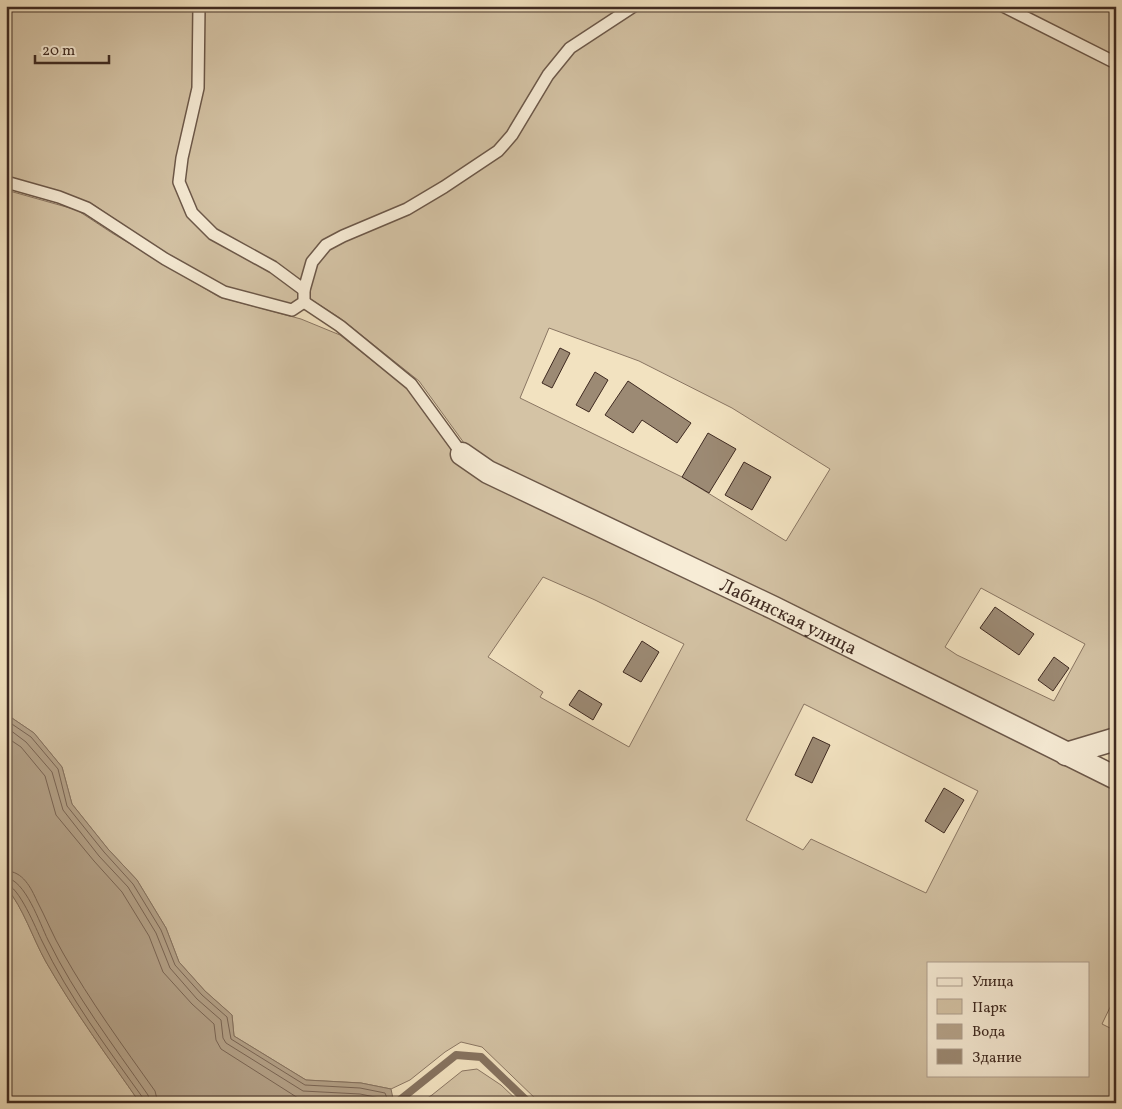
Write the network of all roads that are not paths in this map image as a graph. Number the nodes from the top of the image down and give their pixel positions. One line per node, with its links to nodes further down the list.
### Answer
1 (199, 6): 6 (lane)
2 (634, 6): 6 (lane)
3 (1003, 6): 4 (lane)
4 (1116, 63)
5 (6, 182): 7 (lane)
6 (304, 290): 7 (lane)
7 (304, 302): 8 (lane)
8 (462, 454): 10 (street, Лабинская улица)
9 (1116, 739): 10 (street)
10 (1066, 754): 11 (street, Лабинская улица)
11 (1116, 778)

